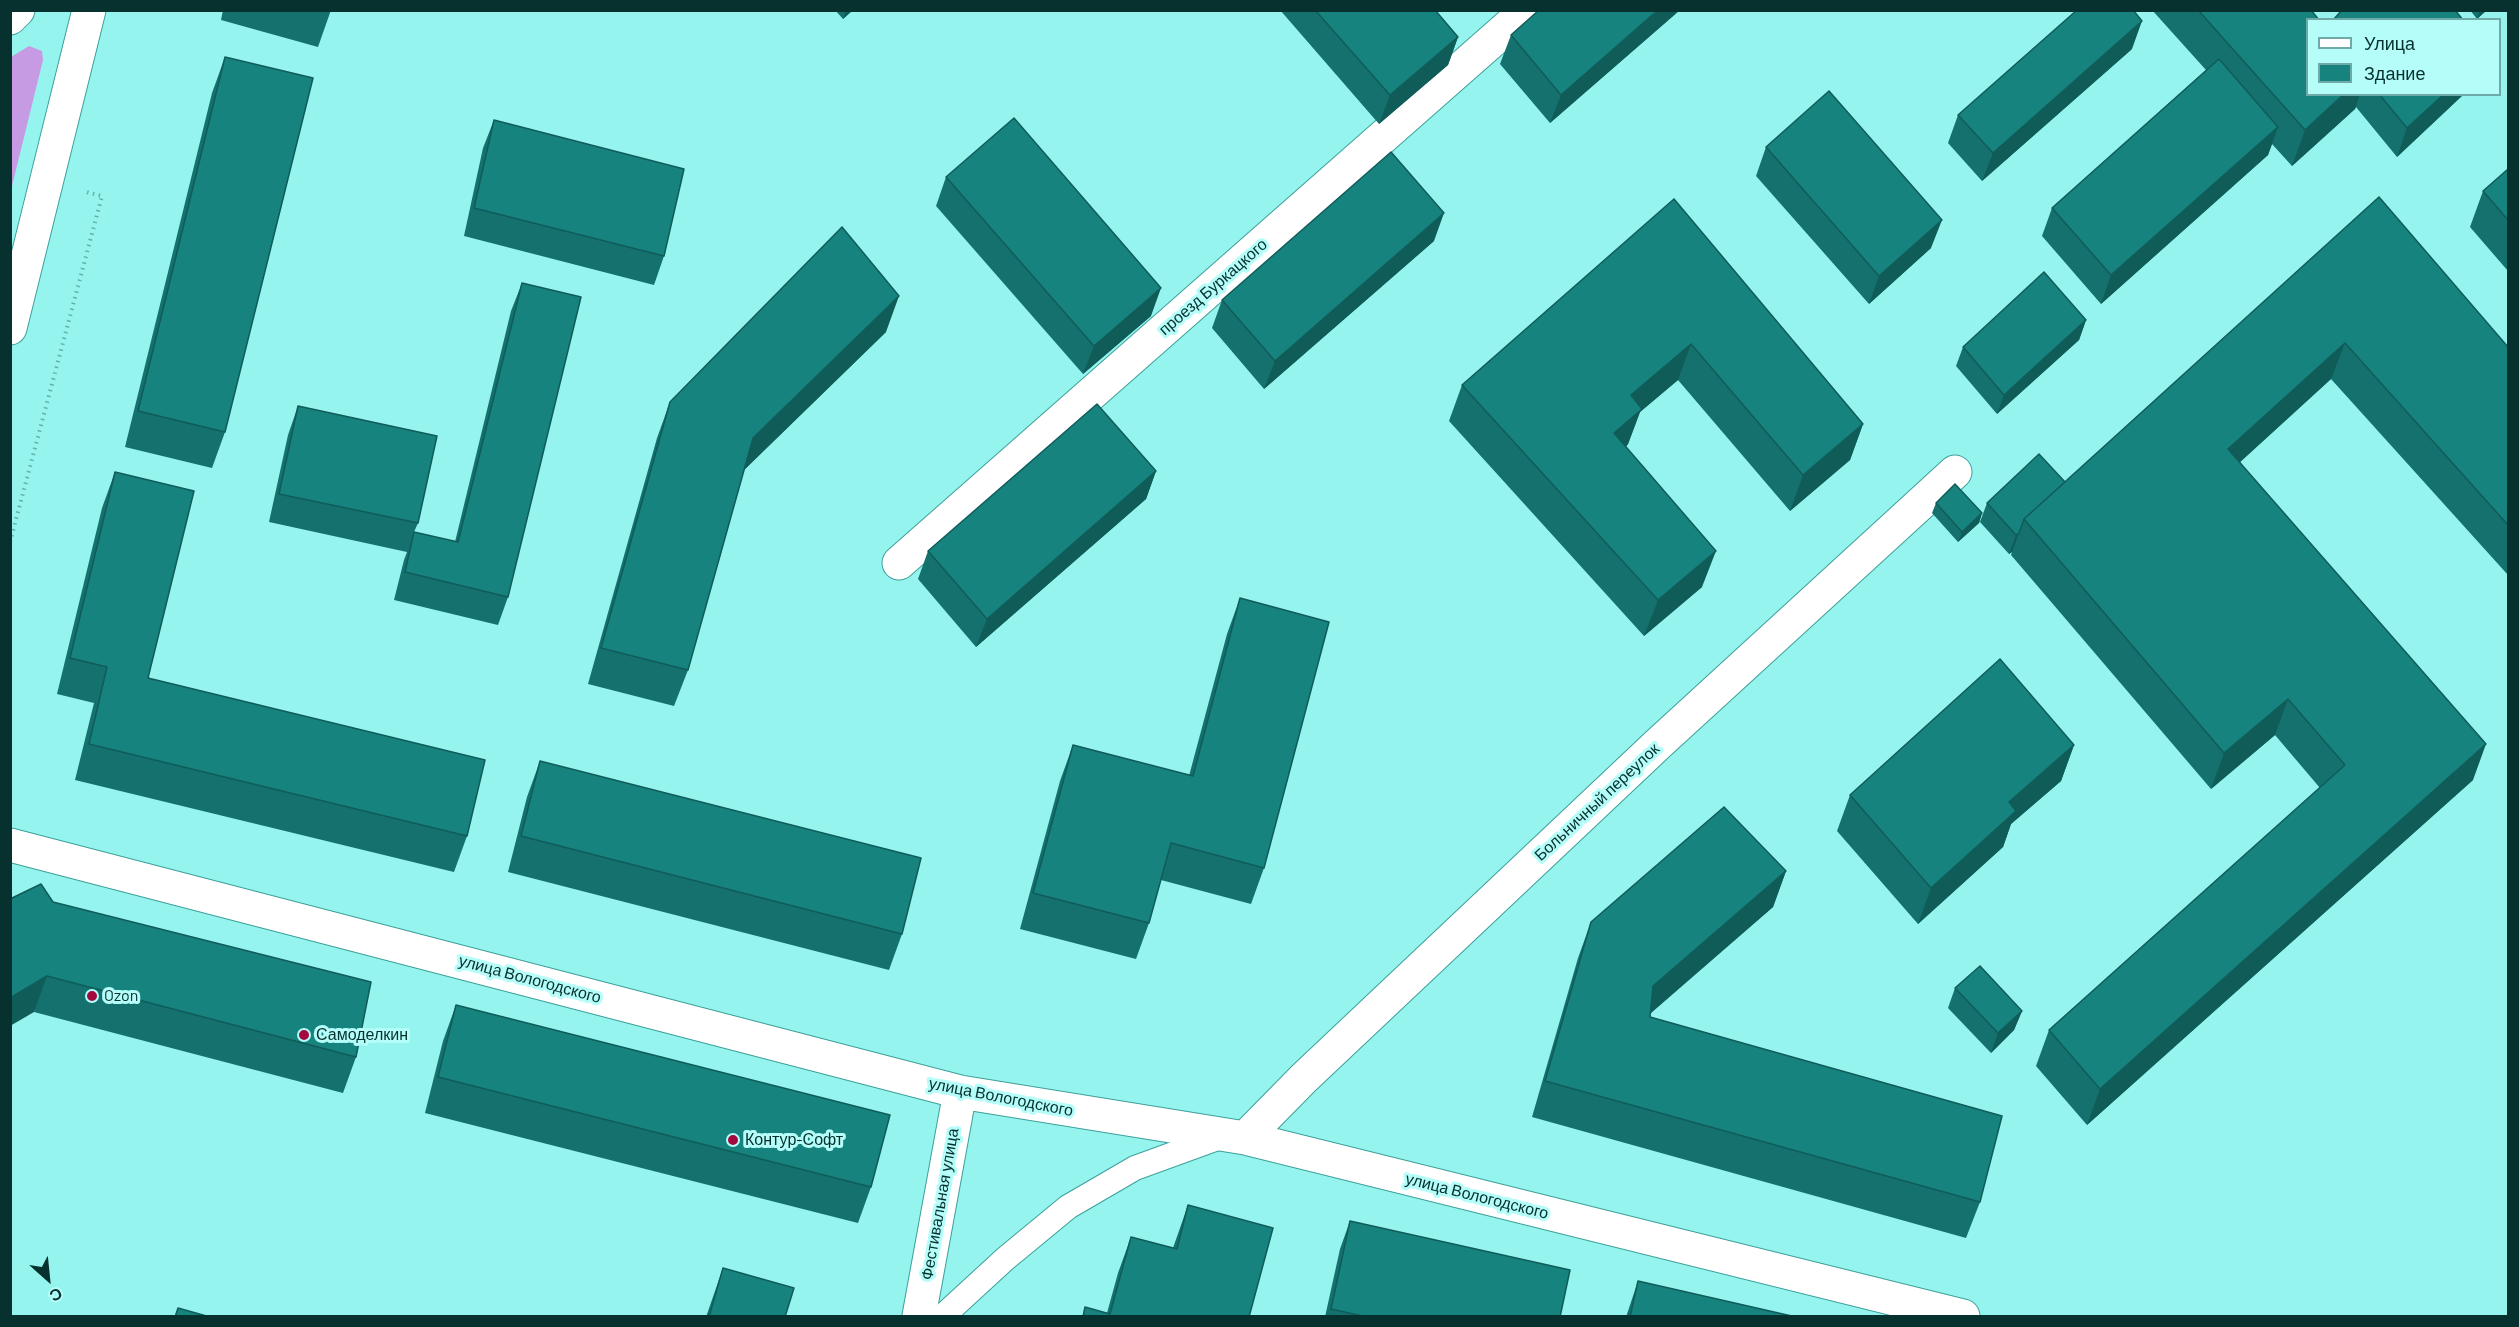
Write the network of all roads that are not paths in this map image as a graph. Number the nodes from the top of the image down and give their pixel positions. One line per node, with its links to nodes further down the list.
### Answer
1 (18, 10): 4 (street)
2 (89, 10): 5 (street)
3 (1527, 10): 7 (street, проезд Буркацкого)
4 (10, 18)
5 (10, 328)
6 (1955, 472): 10 (street, Больничный переулок)
7 (898, 563)
8 (10, 845): 9 (street, улица Вологодского)
9 (960, 1092): 10 (street, улица Вологодского); 11 (street, Фестивальная улица)
10 (1235, 1137): 12 (lane); 13 (street, улица Вологодского)
11 (919, 1317)
12 (943, 1317)
13 (1963, 1317)

